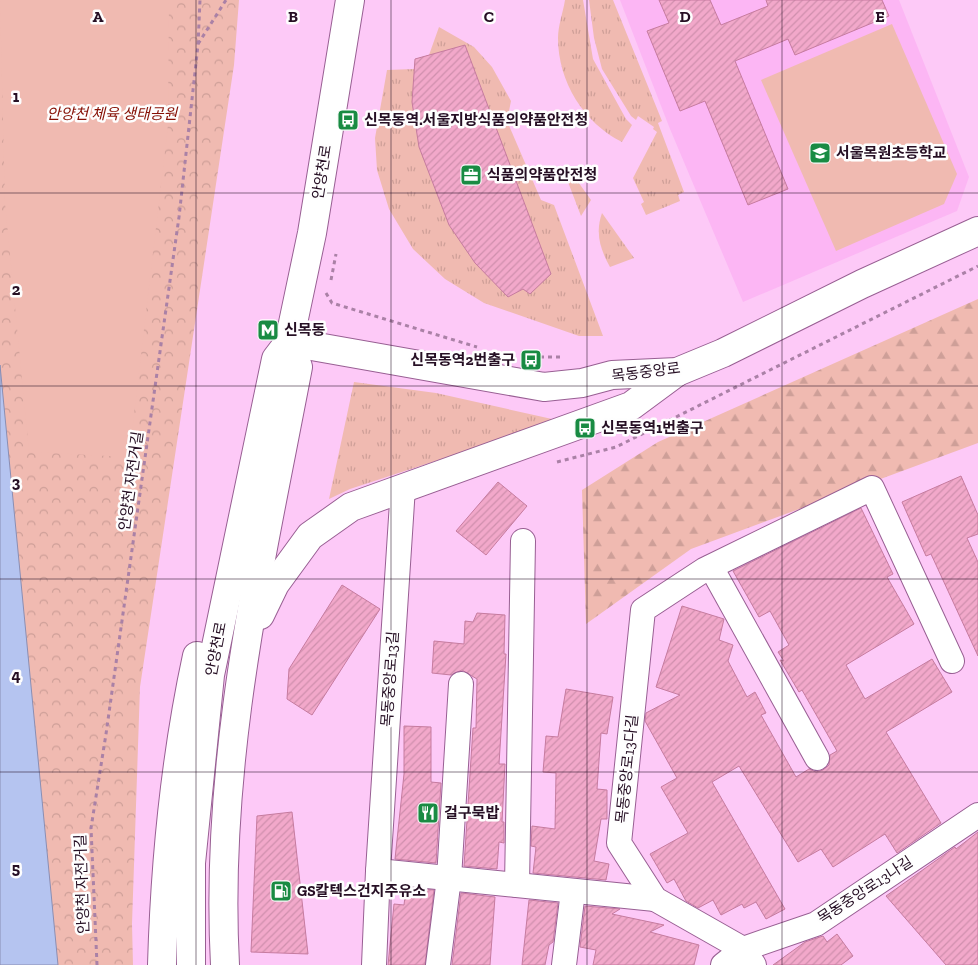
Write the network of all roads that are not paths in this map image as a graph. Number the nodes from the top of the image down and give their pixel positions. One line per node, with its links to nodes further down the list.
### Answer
1 (350, 0): 3 (main road, 안양천로)
2 (978, 231): 4 (main road, 목동중앙로)
3 (289, 342): 4 (main road, 목동중앙로); 8 (main road, 안양천로); 9 (main road, 안양천로)
4 (677, 372): 5 (main road)
5 (403, 487): 9 (main road); 15 (street, 목동중앙로13길)
6 (523, 541): 17 (street)
7 (711, 567): 10 (street, 목동중앙로13다길); 12 (street); 19 (street, 목동중앙로13다길)
8 (223, 612): 14 (main road, 안양천로); 21 (main road)
9 (246, 640): 24 (main road, 안양천로)
10 (952, 661)
11 (460, 684): 16 (street)
12 (817, 758)
13 (978, 815): 20 (street, 목동중앙로13나길)
14 (191, 863): 22 (main road); 23 (main road, 안양천로)
15 (378, 871): 16 (street); 25 (street, 목동중앙로13길)
16 (449, 878): 17 (street); 26 (street)
17 (517, 885): 18 (street)
18 (573, 891): 19 (street); 27 (street)
19 (655, 899): 20 (street, 목동중앙로13다길)
20 (748, 957): 28 (street, 목동중앙로13나길)
21 (162, 965)
22 (174, 965)
23 (191, 965)
24 (225, 965)
25 (374, 965)
26 (438, 965)
27 (564, 965)
28 (723, 965)

